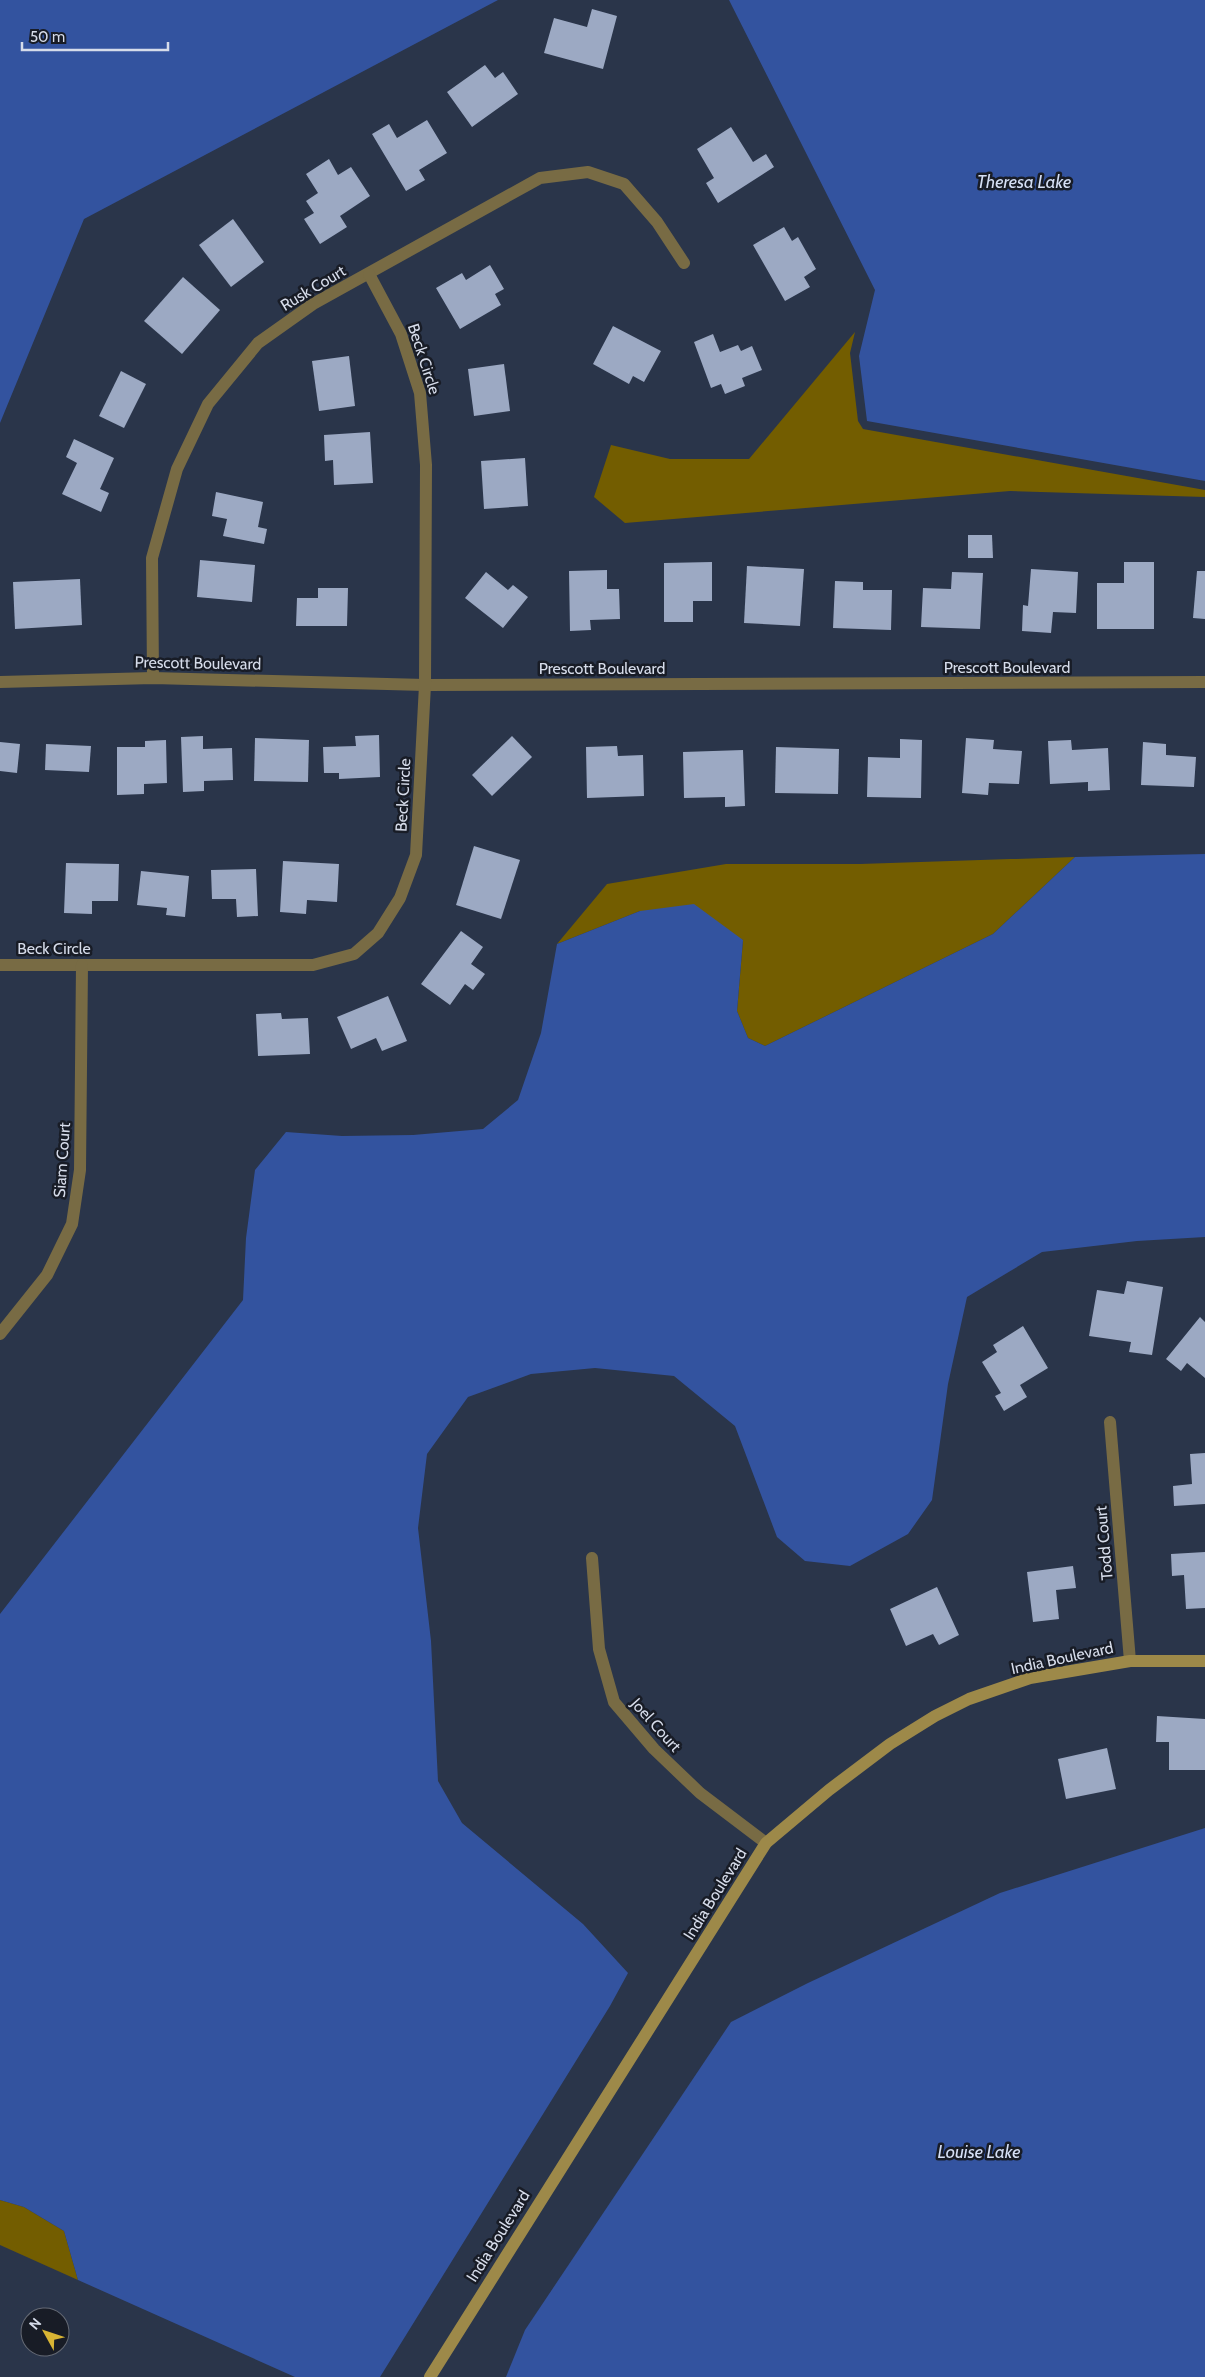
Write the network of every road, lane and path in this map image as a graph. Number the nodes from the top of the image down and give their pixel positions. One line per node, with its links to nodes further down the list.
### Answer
1 (684, 263): 2 (street, Rusk Court)
2 (369, 274): 3 (street, Rusk Court); 6 (street, Beck Circle)
3 (153, 678): 4 (street, Prescott Boulevard); 6 (street, Prescott Boulevard)
4 (0, 682)
5 (1205, 682): 6 (street, Prescott Boulevard)
6 (425, 685): 8 (street, Beck Circle)
7 (0, 965): 8 (street, Beck Circle)
8 (82, 965): 9 (street, Siam Court)
9 (0, 1334)
10 (1110, 1422): 12 (street, Todd Court)
11 (592, 1558): 14 (street, Joel Court)
12 (1130, 1661): 13 (street, India Boulevard); 14 (street, India Boulevard)
13 (1205, 1661)
14 (766, 1843): 15 (street, India Boulevard)
15 (430, 2377)

